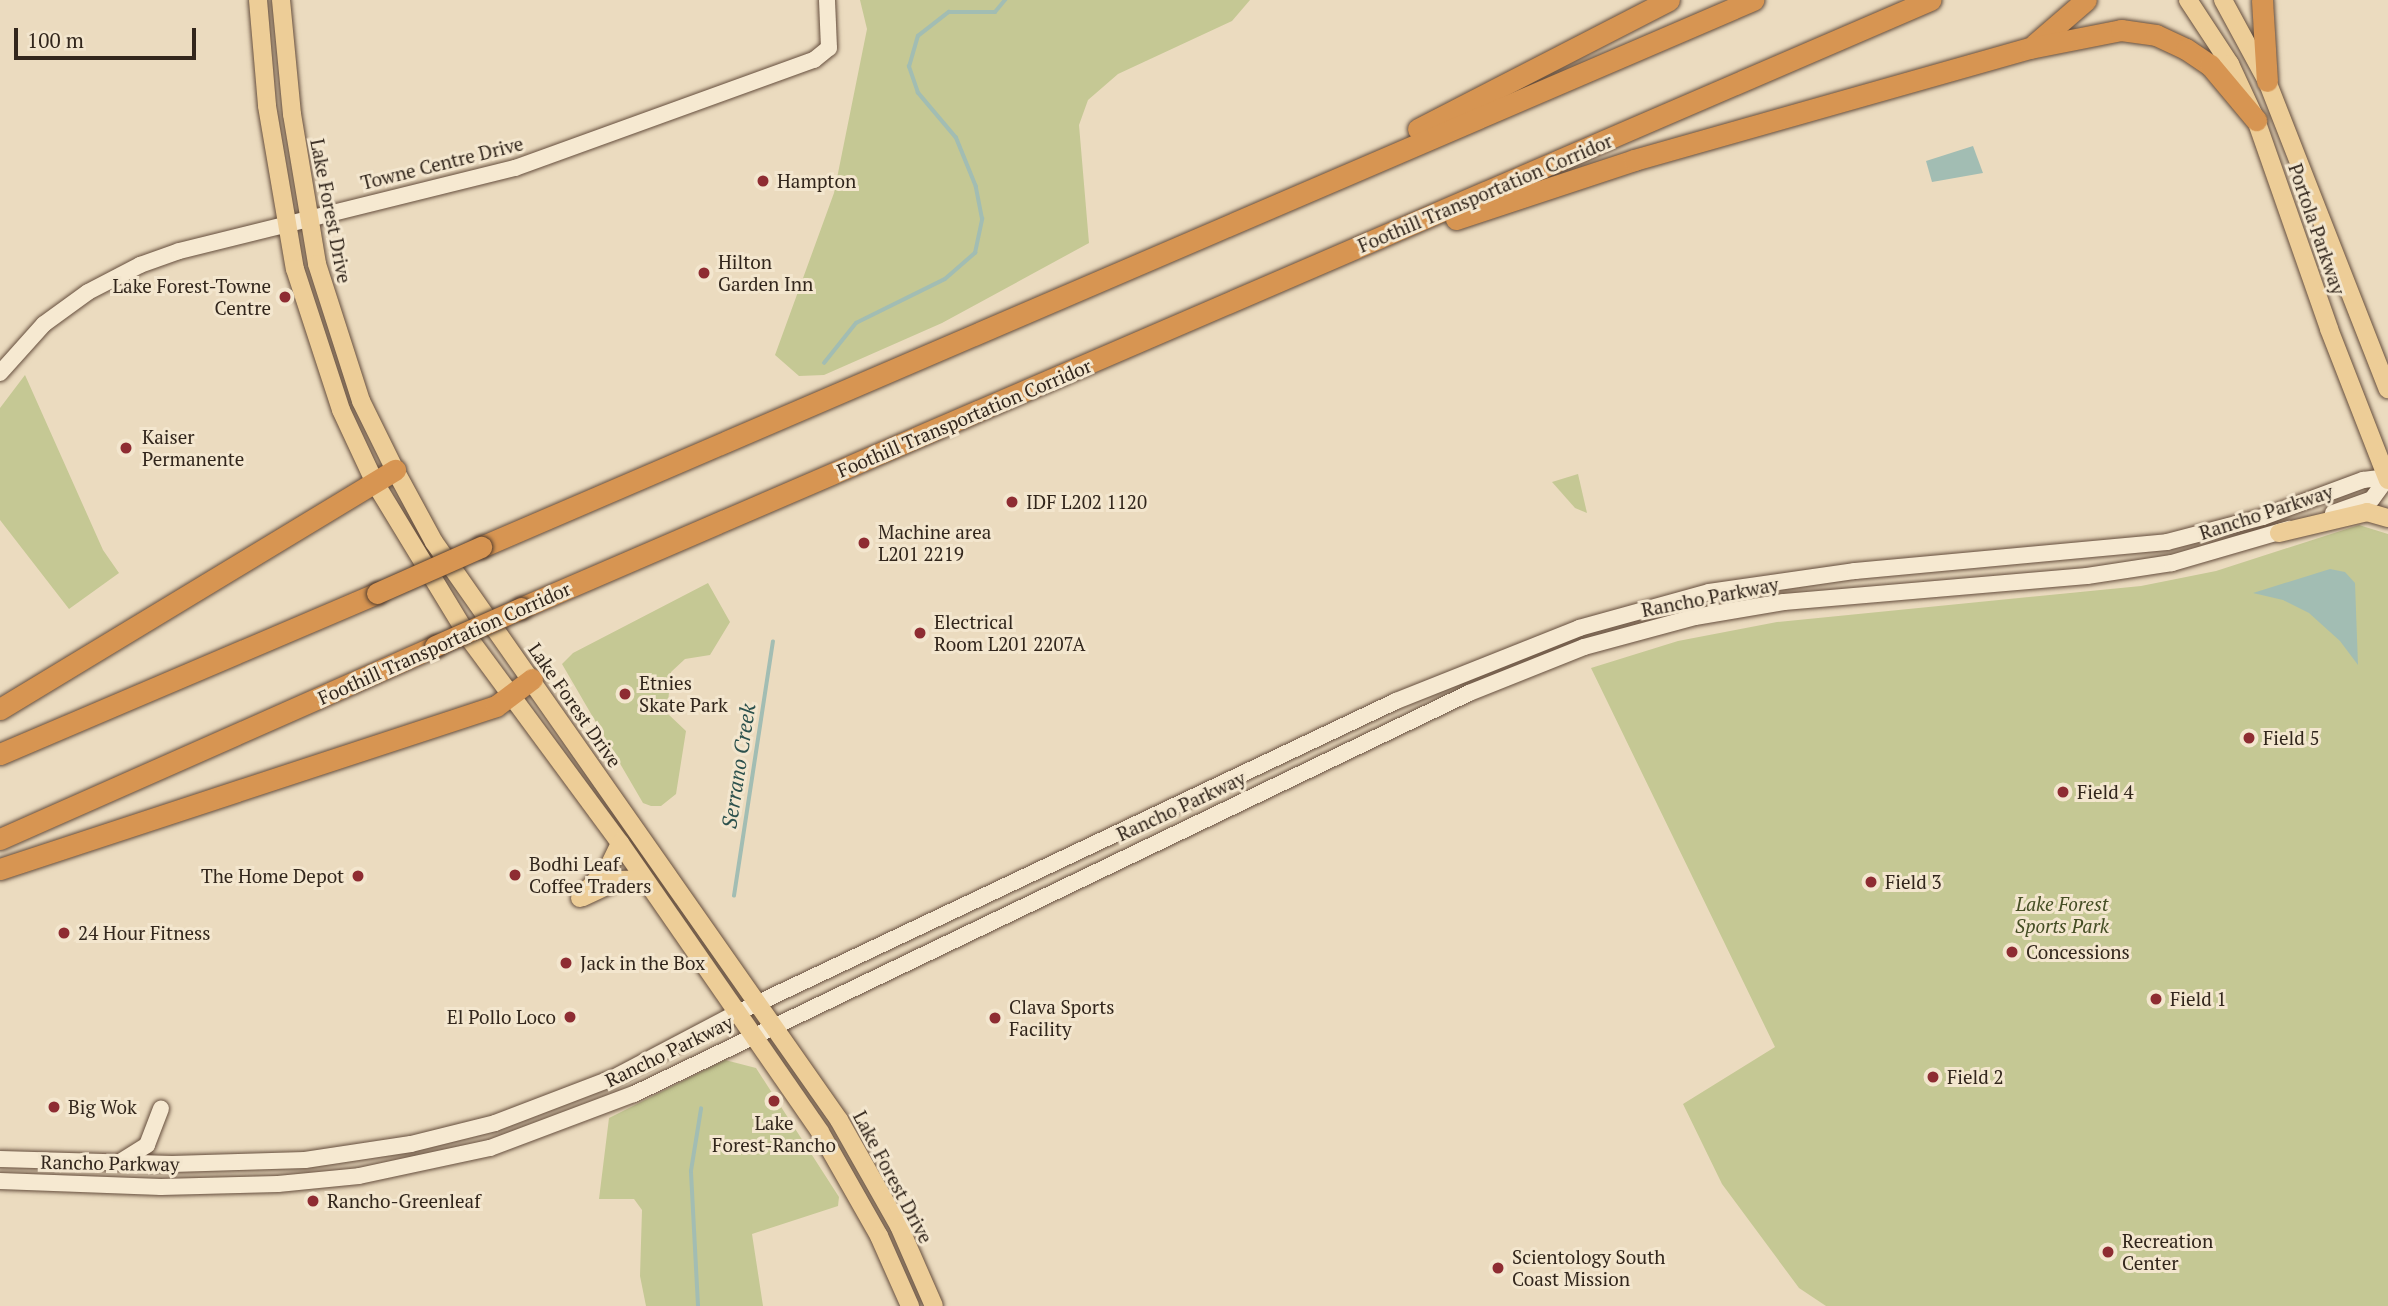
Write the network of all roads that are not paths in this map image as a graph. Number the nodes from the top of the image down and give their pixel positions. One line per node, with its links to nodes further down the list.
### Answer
1 (258, 0): 16 (main road, Lake Forest Drive)
2 (281, 0): 15 (main road, Lake Forest Drive)
3 (827, 0): 15 (main road, Towne Centre Drive)
4 (1669, 0): 14 (highway)
5 (1752, 0): 14 (highway)
6 (1930, 0): 17 (highway, Foothill Transportation Corridor)
7 (2086, 0): 11 (highway)
8 (2188, 0): 13 (main road, Portola Parkway)
9 (2223, 0): 12 (main road, Portola Parkway)
10 (2262, 0): 12 (highway)
11 (2030, 48): 13 (highway); 17 (highway)
12 (2267, 81): 19 (main road, Portola Parkway)
13 (2256, 120): 21 (main road, Portola Parkway)
14 (1266, 207): 28 (highway, bridge)
15 (309, 219): 16 (main road, Towne Centre Drive); 20 (main road, Lake Forest Drive)
16 (286, 225): 18 (main road, Towne Centre Drive); 22 (main road, Lake Forest Drive)
17 (1396, 232): 29 (highway, Foothill Transportation Corridor, bridge)
18 (0, 373)
19 (2388, 389)
20 (395, 470): 22 (highway); 25 (main road, Lake Forest Drive)
21 (2388, 478): 24 (main road, Rancho Parkway); 33 (main road, Rancho Parkway)
22 (375, 483): 26 (main road, Lake Forest Drive); 27 (highway)
23 (2388, 518): 24 (main road)
24 (2279, 533): 35 (main road, Rancho Parkway)
25 (532, 679): 26 (highway); 33 (main road, Lake Forest Drive)
26 (510, 695): 30 (main road, Lake Forest Drive); 31 (highway)
27 (0, 709)
28 (0, 754)
29 (0, 839)
30 (620, 843): 32 (main road, Lake Forest Drive); 32 (main road)
31 (0, 869)
32 (644, 879): 34 (main road, Lake Forest Drive)
33 (760, 1003): 34 (main road, Rancho Parkway); 35 (main road, Lake Forest Drive)
34 (737, 1013): 36 (main road, Lake Forest Drive); 39 (main road, Rancho Parkway)
35 (774, 1023): 36 (main road, Rancho Parkway); 42 (main road, Lake Forest Drive)
36 (752, 1034): 40 (main road, Rancho Parkway); 41 (main road, Lake Forest Drive)
37 (161, 1109): 39 (main road)
38 (0, 1159): 39 (main road, Rancho Parkway)
39 (120, 1162)
40 (0, 1181)
41 (910, 1306)
42 (934, 1306)

